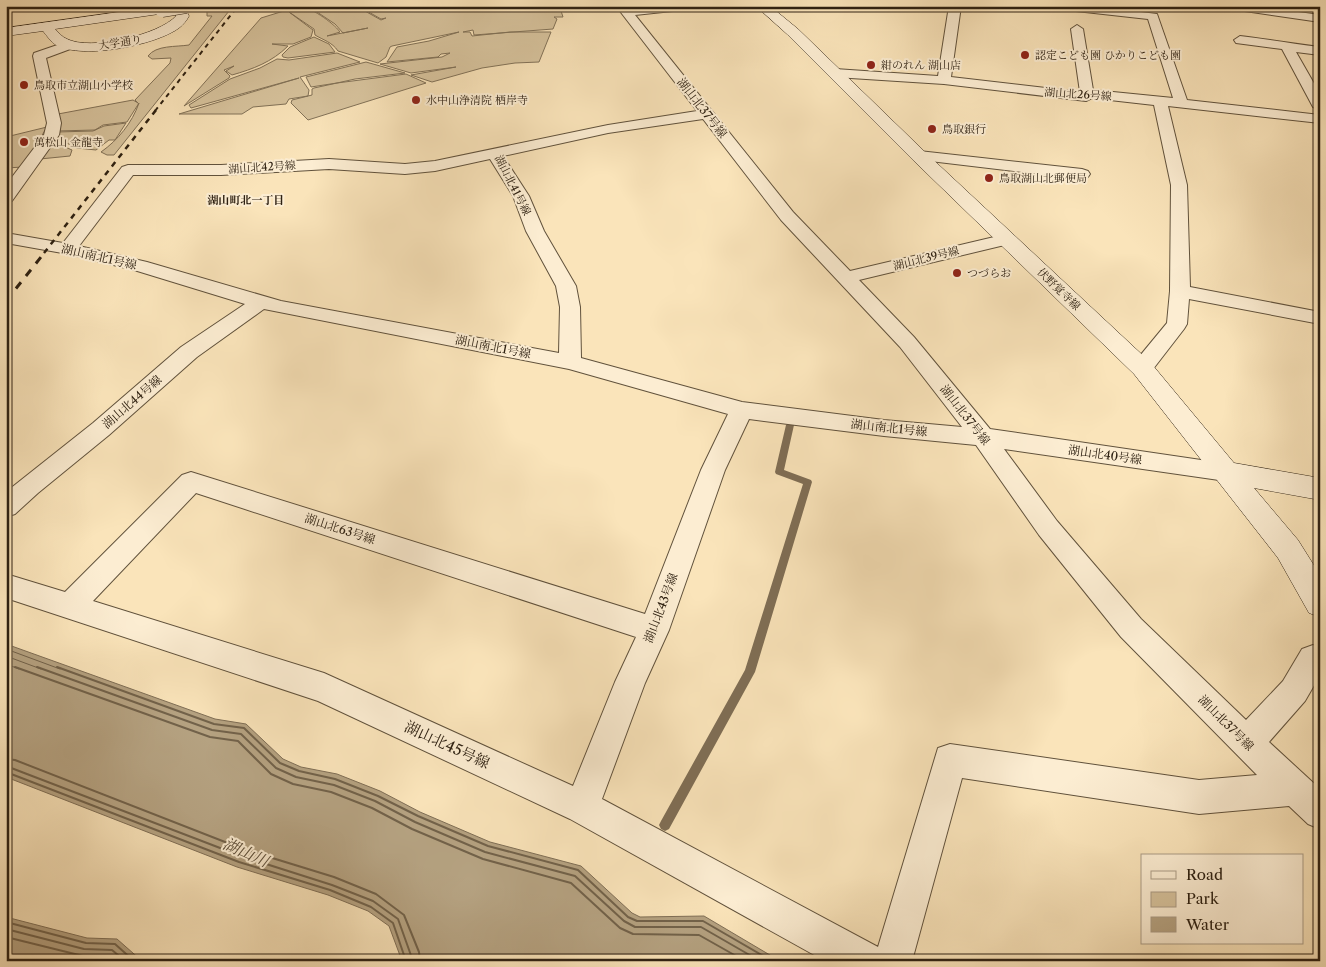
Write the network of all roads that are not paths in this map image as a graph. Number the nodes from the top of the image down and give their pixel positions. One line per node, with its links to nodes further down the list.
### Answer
1 (178, 6): 15 (main road, 大学通り)
2 (186, 6): 10 (main road, bridge)
3 (691, 6): 8 (street)
4 (762, 6): 18 (main road, 伏野覚寺線)
5 (956, 6): 19 (street)
6 (1058, 6): 22 (street)
7 (1231, 6): 9 (street)
8 (624, 9): 24 (street, 湖山北37号線)
9 (1320, 19)
10 (47, 26): 12 (main road); 15 (main road)
11 (1077, 29): 20 (street)
12 (6, 32)
13 (1275, 32): 16 (street)
14 (1240, 40): 16 (street)
15 (69, 45): 29 (street)
16 (1284, 46): 17 (street); 23 (street)
17 (1320, 51)
18 (835, 73): 19 (street, 湖山北26号線); 27 (main road, 伏野覚寺線)
19 (944, 80): 20 (street, 湖山北26号線)
20 (1087, 94): 21 (street, 湖山北26号線)
21 (1160, 102): 22 (street, 湖山北26号線); 34 (street)
22 (1182, 105): 25 (street, 湖山北26号線)
23 (1320, 107)
24 (706, 114): 26 (street, 湖山北41号線); 33 (street, 湖山北37号線)
25 (1320, 119)
26 (494, 153): 32 (street, 湖山北42号線); 37 (street, 湖山北41号線)
27 (919, 156): 28 (street); 31 (main road, 伏野覚寺線)
28 (1082, 174)
29 (6, 197)
30 (6, 238): 32 (street, 湖山南北1号線)
31 (1007, 239): 33 (street, 湖山北39号線); 38 (main road, 伏野覚寺線)
32 (68, 249): 35 (street, 湖山南北1号線)
33 (845, 278): 40 (street, 湖山北37号線)
34 (1180, 291): 36 (street); 38 (street)
35 (261, 302): 37 (street, 湖山南北1号線); 42 (street, 湖山北44号線)
36 (1320, 318)
37 (570, 362): 39 (street, 湖山南北1号線)
38 (1142, 368): 41 (main road, 伏野覚寺線)
39 (742, 410): 40 (street, 湖山南北1号線); 48 (street, 湖山北43号線)
40 (983, 437): 41 (street, 湖山北40号線); 50 (street, 湖山北37号線)
41 (1226, 472): 43 (main road); 46 (main road, 伏野覚寺線)
42 (18, 483): 44 (street, 湖山北44号線)
43 (1320, 489)
44 (6, 507)
45 (6, 586): 47 (street, 湖山北45号線)
46 (1320, 603)
47 (70, 606): 48 (street, 湖山北63号線); 52 (street, 湖山北45号線)
48 (654, 630): 52 (street, 湖山北43号線)
49 (1313, 659): 50 (street)
50 (1246, 743): 51 (street, 湖山北37号線)
51 (1296, 789): 53 (street, 湖山北37号線); 55 (street)
52 (582, 807): 54 (street, 湖山北45号線)
53 (1320, 812)
54 (864, 961)
55 (893, 961)

